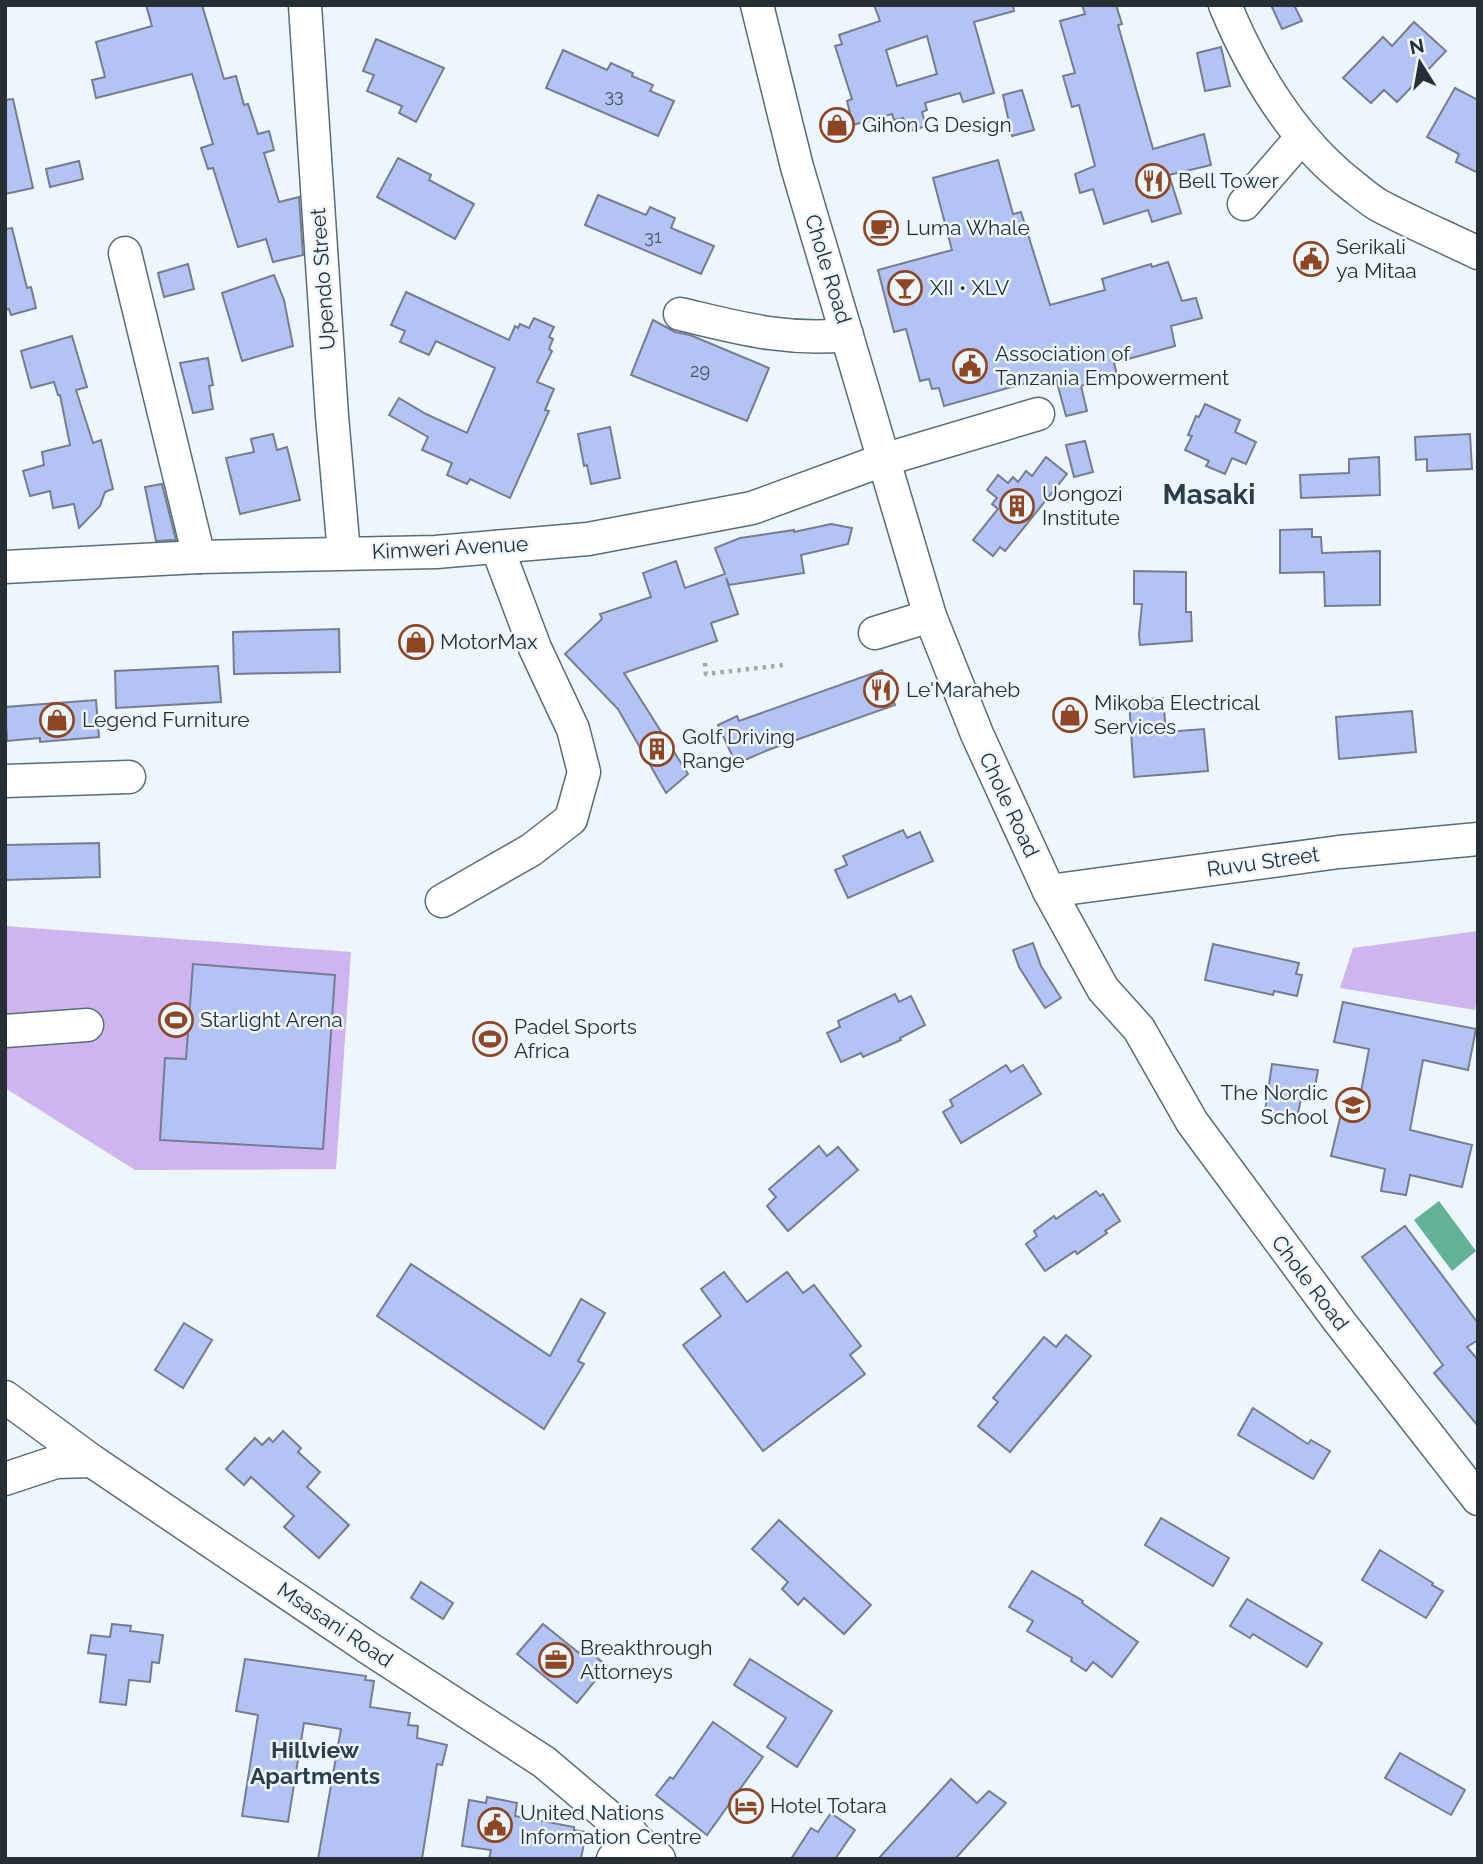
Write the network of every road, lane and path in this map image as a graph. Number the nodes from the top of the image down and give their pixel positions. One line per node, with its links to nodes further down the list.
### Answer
1 (305, 5): 13 (street, Upendo Street)
2 (757, 5): 9 (street, Chole Road)
3 (1225, 5): 4 (street)
4 (1302, 137): 5 (street); 7 (street)
5 (1244, 204)
6 (125, 253): 14 (street)
7 (1478, 253)
8 (680, 314): 9 (street)
9 (847, 335): 11 (street, Chole Road)
10 (1038, 414): 11 (street, Kimweri Avenue)
11 (883, 460): 12 (street, Kimweri Avenue); 16 (street, Chole Road)
12 (497, 547): 13 (street, Kimweri Avenue); 24 (street)
13 (344, 553): 14 (street, Kimweri Avenue)
14 (200, 557): 15 (street, Kimweri Avenue)
15 (5, 567)
16 (930, 616): 17 (street); 23 (street, Chole Road)
17 (875, 633)
18 (705, 663): 19 (path)
19 (784, 665)
20 (129, 777): 21 (street)
21 (5, 780)
22 (1478, 839): 23 (street, Ruvu Street)
23 (1049, 891): 30 (street, Chole Road)
24 (442, 901)
25 (87, 1025): 26 (street)
26 (5, 1031)
27 (5, 1397): 28 (street, Msasani Road)
28 (92, 1461): 29 (street); 31 (street, Msasani Road)
29 (5, 1479)
30 (1478, 1499)
31 (632, 1834): 32 (street); 33 (street, Msasani Road)
32 (613, 1859)
33 (659, 1859)

